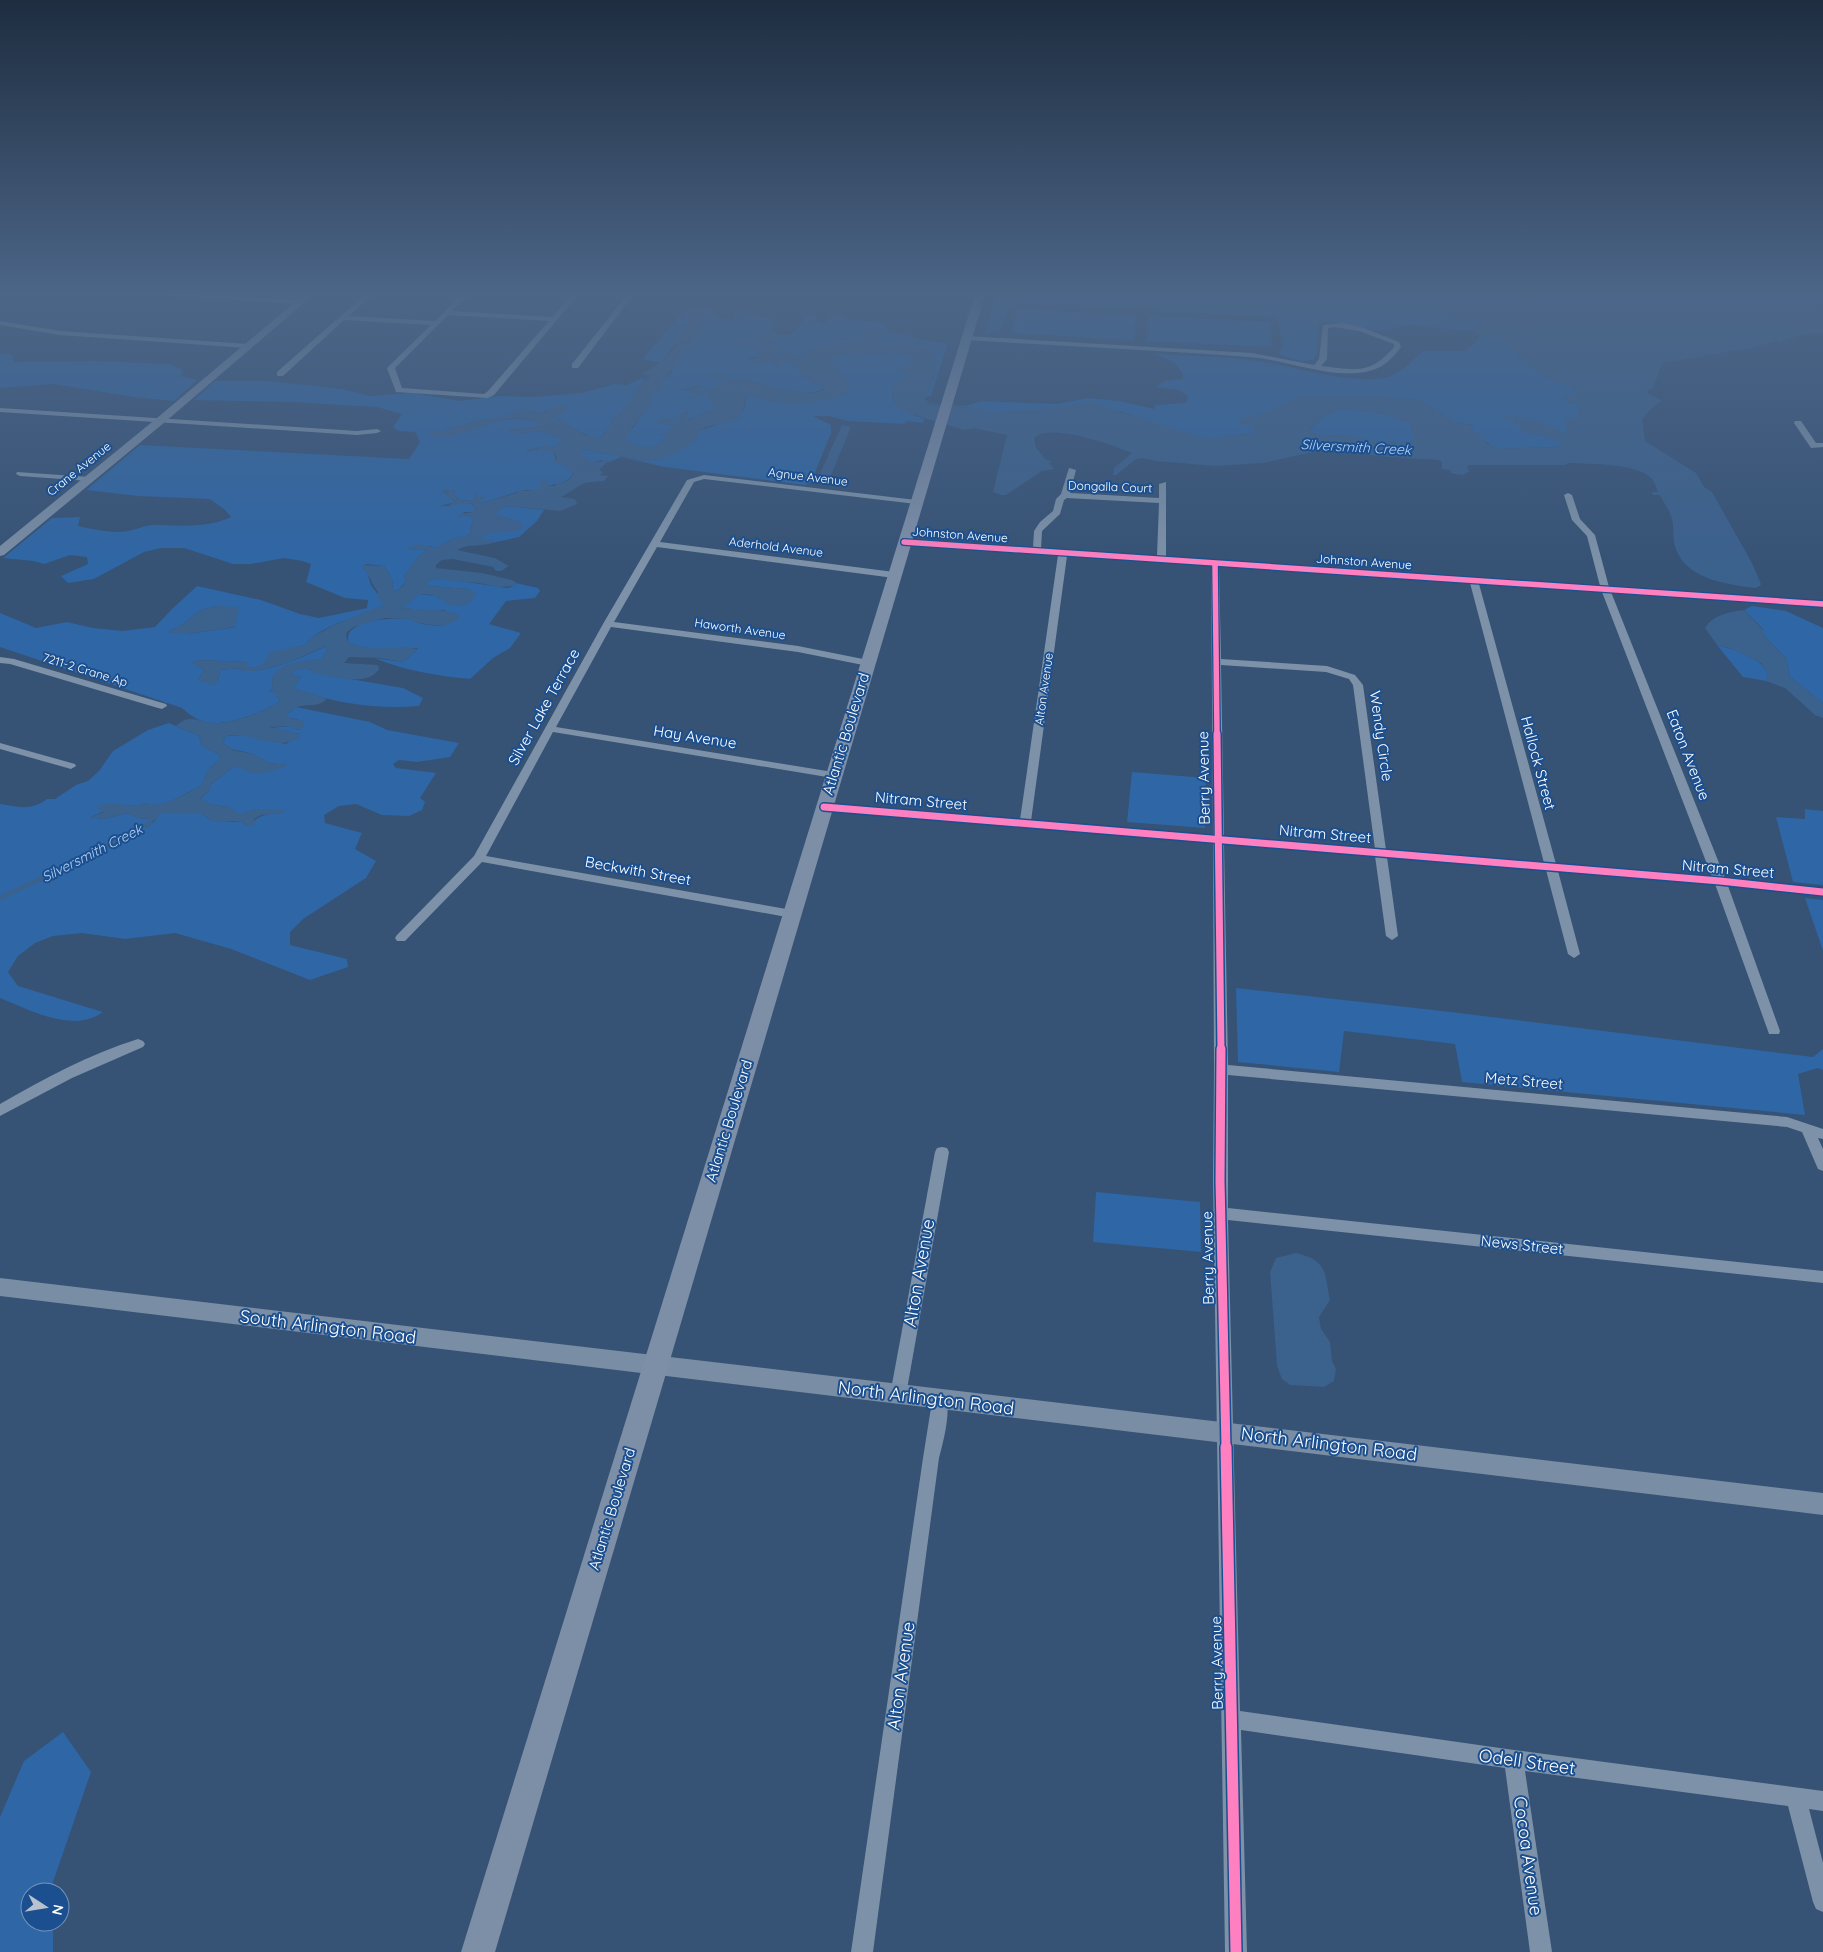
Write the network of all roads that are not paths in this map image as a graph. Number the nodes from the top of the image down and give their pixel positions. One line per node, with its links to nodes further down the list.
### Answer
1 (206, 382): 6 (main road, Crane Avenue)
2 (396, 382): 3 (street)
3 (500, 382)
4 (953, 382): 18 (main road, Atlantic Boulevard)
5 (0, 410): 6 (street)
6 (161, 420): 8 (street); 13 (main road, Crane Avenue)
7 (1798, 423): 9 (street)
8 (377, 431)
9 (1823, 445)
10 (1072, 470): 15 (street)
11 (20, 474): 13 (street)
12 (697, 477): 18 (street, Agnue Avenue); 20 (street, Silver Lake Terrace)
13 (88, 479): 21 (main road, Crane Avenue)
14 (1164, 484): 17 (street)
15 (1065, 495): 17 (street, Dongalla Court); 22 (street, Dongalla Court)
16 (1568, 495): 28 (street, Eaton Avenue)
17 (1163, 501): 24 (street, Dongalla Court)
18 (916, 502): 19 (main road, Atlantic Boulevard)
19 (904, 542): 22 (street, Johnston Avenue); 26 (main road, Atlantic Boulevard)
20 (654, 544): 26 (street, Aderhold Avenue); 30 (street, Silver Lake Terrace)
21 (2, 548)
22 (1037, 552): 23 (street, Johnston Avenue)
23 (1063, 553): 24 (street, Johnston Avenue); 40 (street, Alton Avenue)
24 (1161, 560): 25 (street, Johnston Avenue)
25 (1215, 564): 27 (street, Johnston Avenue); 33 (street, Berry Avenue)
26 (894, 575): 32 (main road, Atlantic Boulevard)
27 (1474, 580): 28 (street, Johnston Avenue); 44 (street, Hallock Street)
28 (1606, 590): 29 (street, Johnston Avenue); 45 (street, Eaton Avenue)
29 (1823, 604)
30 (608, 624): 32 (street, Haworth Avenue); 35 (street, Silver Lake Terrace)
31 (0, 660): 34 (street, 7211-2 Crane Ap)
32 (868, 662): 38 (main road, Atlantic Boulevard)
33 (1217, 662): 41 (street, Berry Avenue); 42 (street, Wendy Circle)
34 (162, 706)
35 (551, 729): 38 (street, Hay Avenue); 43 (street, Silver Lake Terrace)
36 (0, 746): 37 (street)
37 (71, 766)
38 (834, 775): 39 (main road, Atlantic Boulevard)
39 (824, 807): 40 (street, Nitram Street); 47 (main road, Atlantic Boulevard)
40 (1025, 824): 41 (street, Nitram Street)
41 (1219, 839): 42 (street, Nitram Street); 53 (street, Berry Avenue)
42 (1382, 853): 44 (street, Nitram Street); 48 (street, Wendy Circle)
43 (479, 858): 47 (street, Beckwith Street); 49 (street, Silver Lake Terrace)
44 (1550, 867): 45 (street, Nitram Street); 50 (street, Hallock Street)
45 (1720, 881): 46 (street, Nitram Street); 51 (street, Eaton Avenue)
46 (1823, 892)
47 (792, 914): 62 (main road, Atlantic Boulevard)
48 (1392, 936)
49 (400, 938)
50 (1574, 954)
51 (1774, 1031)
52 (138, 1044): 54 (street)
53 (1221, 1069): 55 (street, Metz Street); 59 (street, Berry Avenue)
54 (0, 1111)
55 (1808, 1130): 56 (street, Metz Street); 58 (street)
56 (1823, 1134)
57 (942, 1152): 63 (street, Alton Avenue)
58 (1823, 1165)
59 (1222, 1213): 60 (street, News Street); 65 (street, Berry Avenue)
60 (1823, 1277)
61 (0, 1286): 62 (main road, South Arlington Road)
62 (656, 1366): 63 (main road, North Arlington Road); 72 (main road, Atlantic Boulevard)
63 (898, 1395): 64 (main road, North Arlington Road)
64 (939, 1400): 65 (main road, North Arlington Road); 73 (street, Alton Avenue)
65 (1226, 1432): 66 (main road, North Arlington Road); 67 (street, Berry Avenue)
66 (1823, 1504)
67 (1232, 1719): 68 (street, Odell Street); 74 (street, Berry Avenue)
68 (1514, 1760): 69 (street, Odell Street); 75 (street, Cocoa Avenue)
69 (1796, 1797): 70 (street, Odell Street); 71 (street)
70 (1823, 1801)
71 (1823, 1902)
72 (478, 1952)
73 (862, 1952)
74 (1236, 1952)
75 (1541, 1952)

